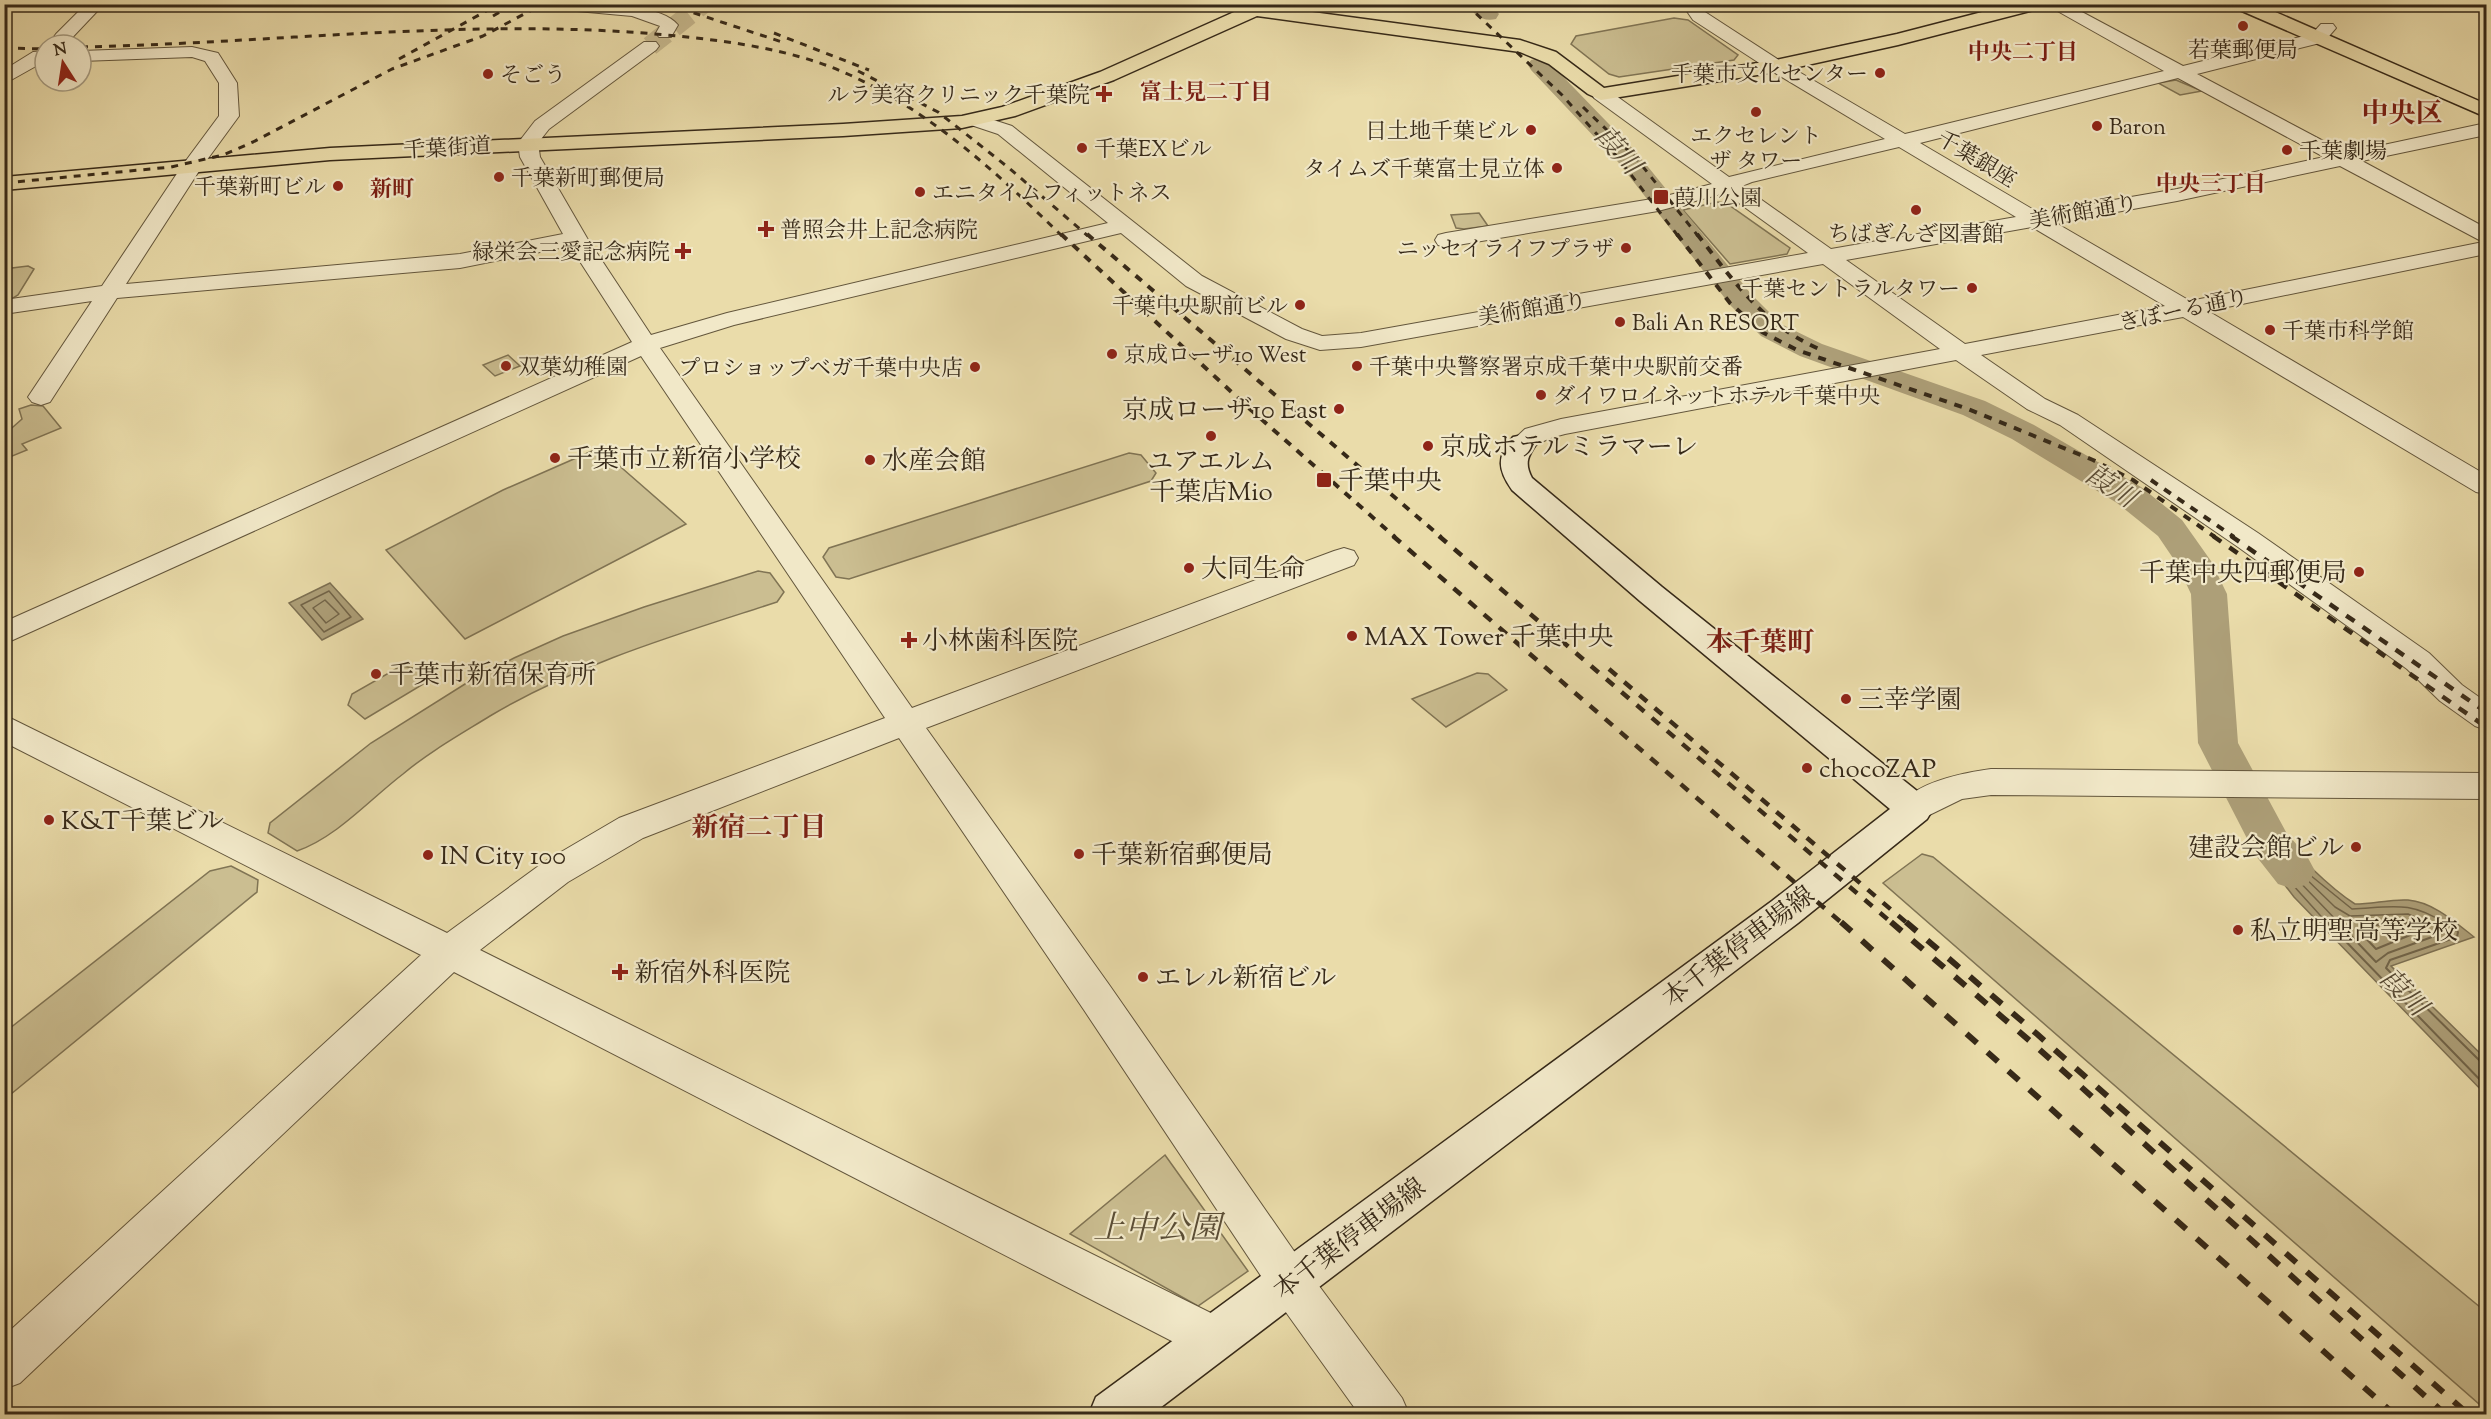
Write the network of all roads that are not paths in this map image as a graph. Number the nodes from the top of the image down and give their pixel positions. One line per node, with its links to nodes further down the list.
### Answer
1 (96, 4): 11 (street)
2 (555, 4): 12 (street)
3 (1215, 4): 10 (street)
4 (1293, 4): 20 (highway)
5 (1690, 4): 17 (street, 千葉銀座)
6 (2036, 4): 17 (highway)
7 (2053, 4): 18 (street)
8 (2241, 4): 13 (highway)
9 (2271, 4): 13 (highway)
10 (1262, 7): 20 (highway); 23 (highway, 千葉街道)
11 (67, 33)
12 (665, 33)
13 (2323, 33): 18 (street); 21 (highway); 22 (highway)
14 (650, 46): 25 (street)
15 (93, 56): 28 (street)
16 (33, 60): 19 (street)
17 (1776, 66): 20 (highway); 26 (street, 千葉銀座)
18 (2179, 72): 26 (street); 27 (street)
19 (4, 79)
20 (1600, 94): 31 (street)
21 (2487, 96)
22 (2487, 111)
23 (975, 120): 25 (highway, 千葉街道); 33 (street, 美術館通り)
24 (2487, 129): 27 (street, 美術館通り)
25 (530, 139): 28 (highway, 千葉街道); 35 (street)
26 (1901, 141): 31 (street); 32 (street, 千葉銀座)
27 (2342, 160): 32 (street, 美術館通り); 34 (street)
28 (194, 163): 29 (highway, 千葉街道); 30 (highway, 千葉街道); 39 (street)
29 (4, 177)
30 (4, 183)
31 (1728, 186): 36 (street); 38 (street)
32 (2035, 220): 38 (street, 美術館通り); 41 (street, 千葉銀座)
33 (1124, 226): 38 (street, 美術館通り); 42 (street)
34 (2487, 236)
35 (576, 238): 39 (street); 42 (street)
36 (1446, 240)
37 (2487, 248): 41 (street, きぼーる通り)
38 (1829, 256): 43 (street)
39 (110, 292): 40 (street); 44 (street)
40 (4, 307)
41 (2186, 309): 43 (street, きぼーる通り); 46 (street, 千葉銀座)
42 (645, 345): 48 (street); 50 (street)
43 (1960, 352): 45 (street, きぼーる通り); 49 (street)
44 (41, 397)
45 (1523, 443): 53 (main road)
46 (2487, 486)
47 (1344, 558): 50 (street)
48 (4, 634)
49 (2487, 718)
50 (903, 722): 54 (street); 55 (street)
51 (4, 727): 54 (street)
52 (2487, 786): 53 (street)
53 (1915, 809): 55 (main road, 本千葉停車場線)
54 (450, 952): 56 (street); 57 (street)
55 (1290, 1282): 56 (main road, 本千葉停車場線); 59 (street)
56 (1213, 1338): 58 (main road, 本千葉停車場線)
57 (4, 1368)
58 (1113, 1414)
59 (1386, 1414)

